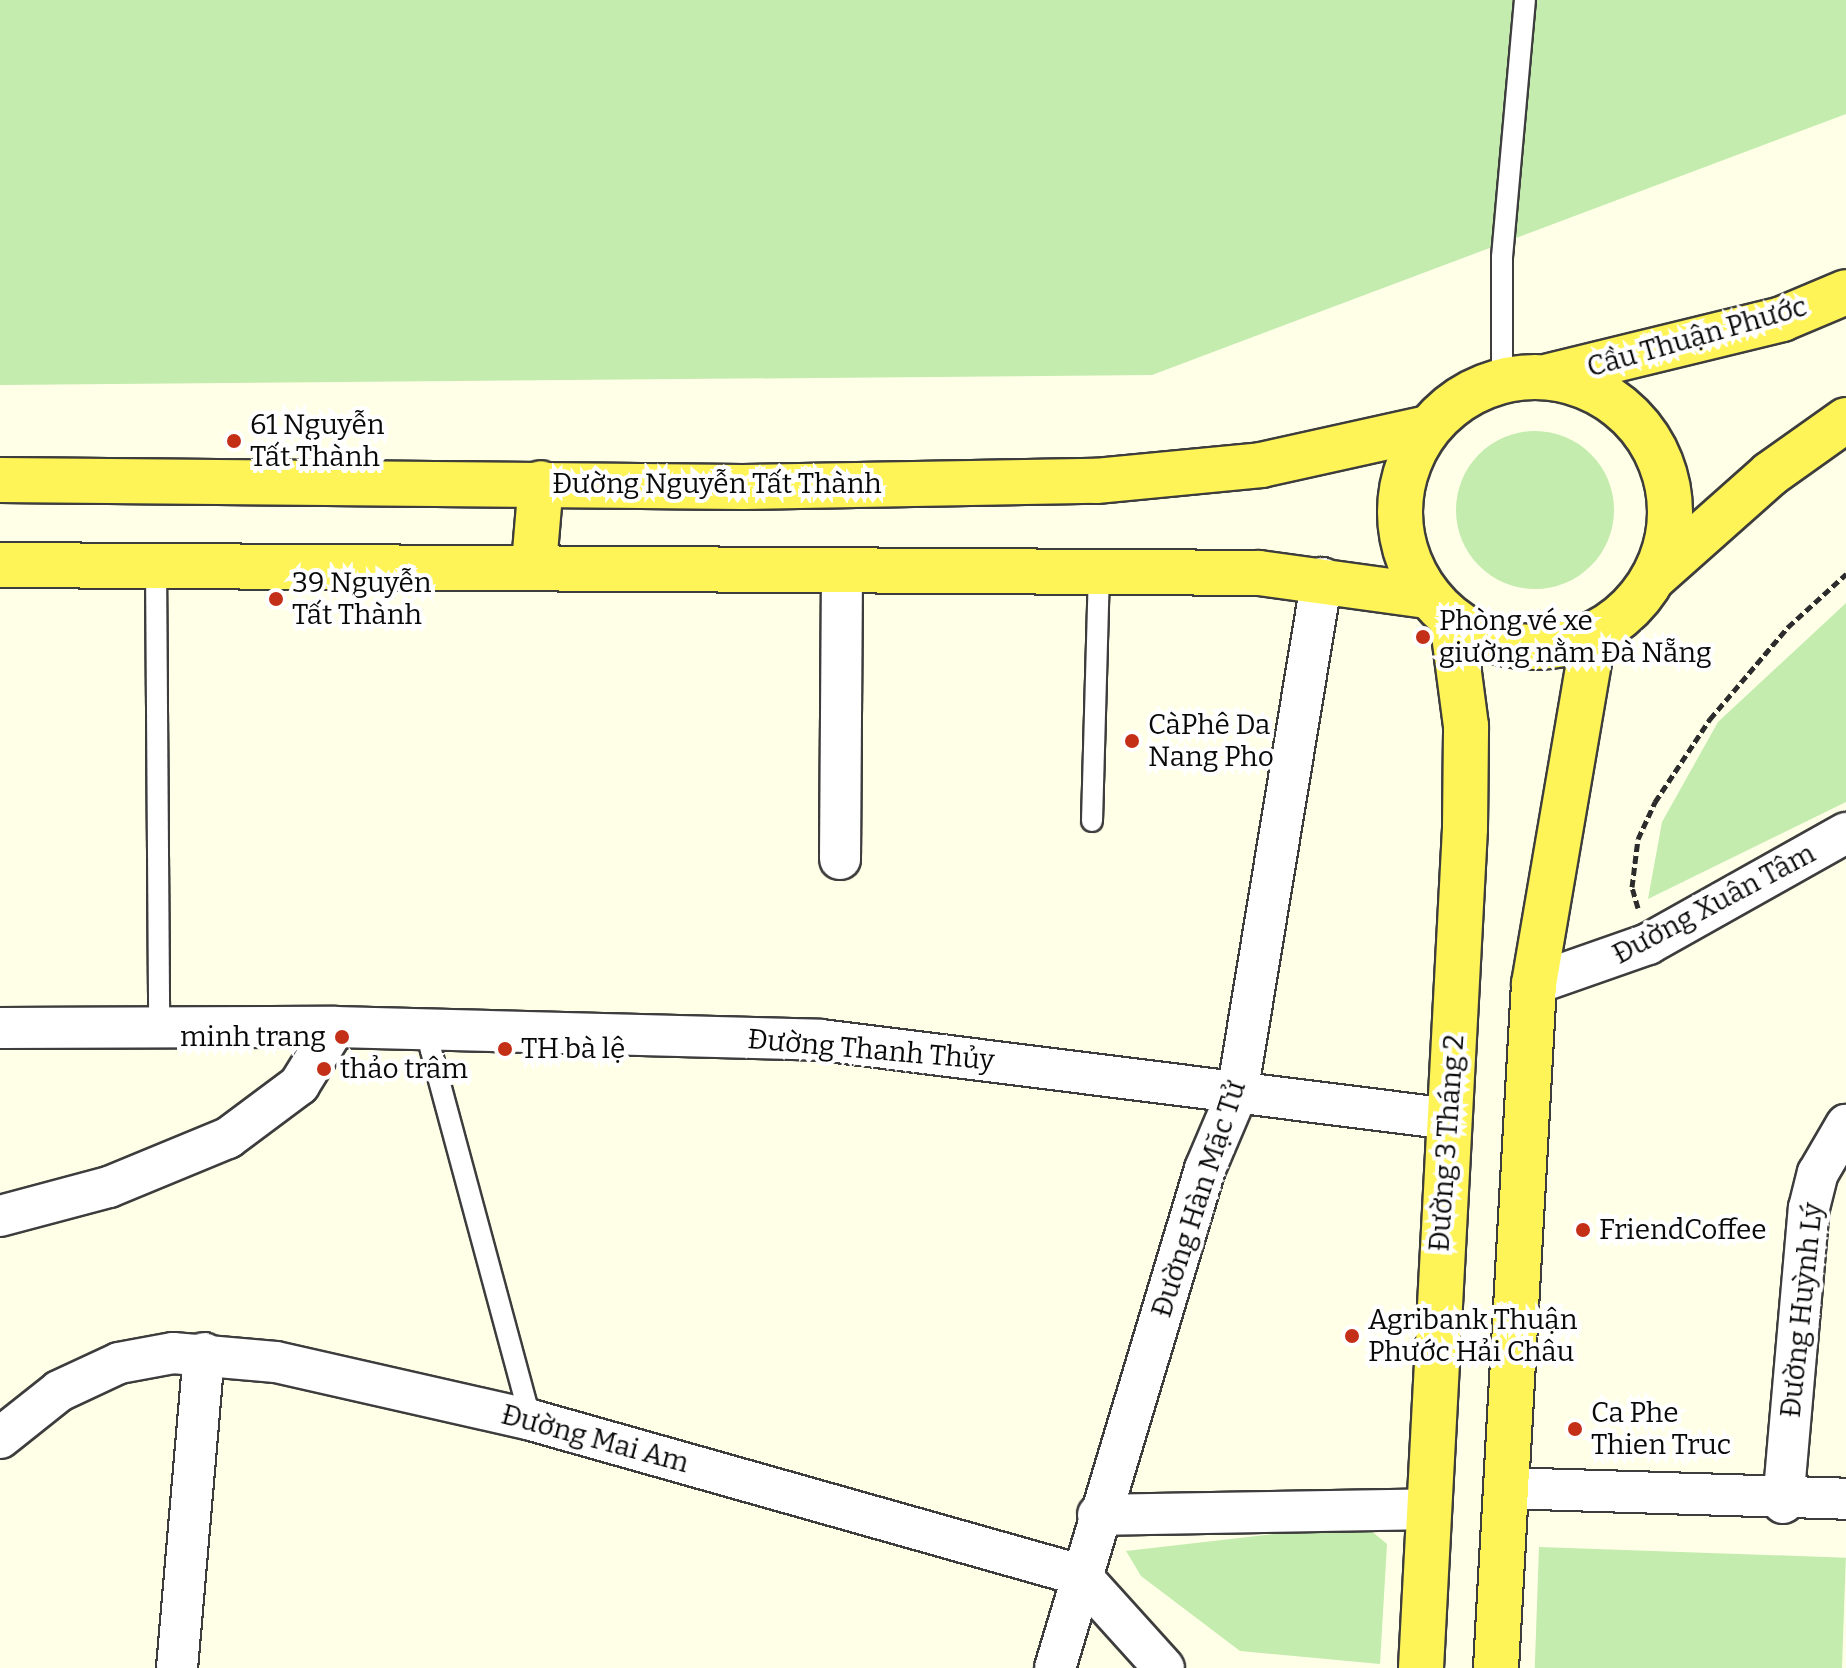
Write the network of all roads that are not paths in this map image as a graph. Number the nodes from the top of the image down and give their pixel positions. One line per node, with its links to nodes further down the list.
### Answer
1 (1525, 0): 4 (lane)
2 (1846, 292): 3 (main road, Cầu Thuận Phước)
3 (1547, 377): 4 (main road); 15 (main road)
4 (1502, 380): 6 (main road)
5 (1846, 420): 15 (main road)
6 (1428, 428): 8 (main road, Đường Nguyễn Tất Thành); 16 (main road)
7 (0, 480): 8 (main road, Đường Nguyễn Tất Thành)
8 (541, 483): 9 (main road)
9 (534, 564): 11 (main road); 13 (main road)
10 (0, 565): 11 (main road)
11 (156, 565): 24 (lane)
12 (1099, 570): 13 (main road); 14 (main road); 18 (lane)
13 (842, 571): 20 (street)
14 (1322, 578): 16 (main road); 26 (street, Đường Hàn Mặc Tử)
15 (1653, 578): 17 (main road)
16 (1440, 607): 17 (main road); 27 (main road, Đường 3 Tháng 2)
17 (1594, 634): 21 (main road)
18 (1092, 821)
19 (1846, 833): 21 (street, Đường Xuân Tâm)
20 (840, 859)
21 (1534, 984): 35 (main road)
22 (335, 1027): 24 (street, Đường Thanh Thủy); 25 (street, Đường Thanh Thủy); 29 (street)
23 (0, 1028): 24 (street, Đường Thanh Thủy)
24 (159, 1028)
25 (426, 1032): 26 (street, Đường Thanh Thủy); 31 (lane)
26 (1237, 1094): 27 (street, Đường Thanh Thủy); 36 (street, Đường Hàn Mặc Tử)
27 (1450, 1119): 37 (main road, Đường 3 Tháng 2)
28 (1846, 1125): 34 (street, Đường Huỳnh Lý)
29 (0, 1216)
30 (204, 1353): 31 (street, Đường Mai Am); 32 (street, Đường Mai Am); 41 (street)
31 (531, 1420): 38 (street, Đường Mai Am)
32 (0, 1438)
33 (1846, 1499): 34 (street)
34 (1783, 1503): 35 (street)
35 (1503, 1507): 40 (main road)
36 (1098, 1515): 37 (street); 38 (street, Đường Hàn Mặc Tử)
37 (1429, 1516): 39 (main road, Đường 3 Tháng 2)
38 (1080, 1575): 42 (street, Đường Hàn Mặc Tử); 43 (street)
39 (1421, 1661)
40 (1496, 1663)
41 (177, 1668)
42 (1055, 1668)
43 (1164, 1668)

